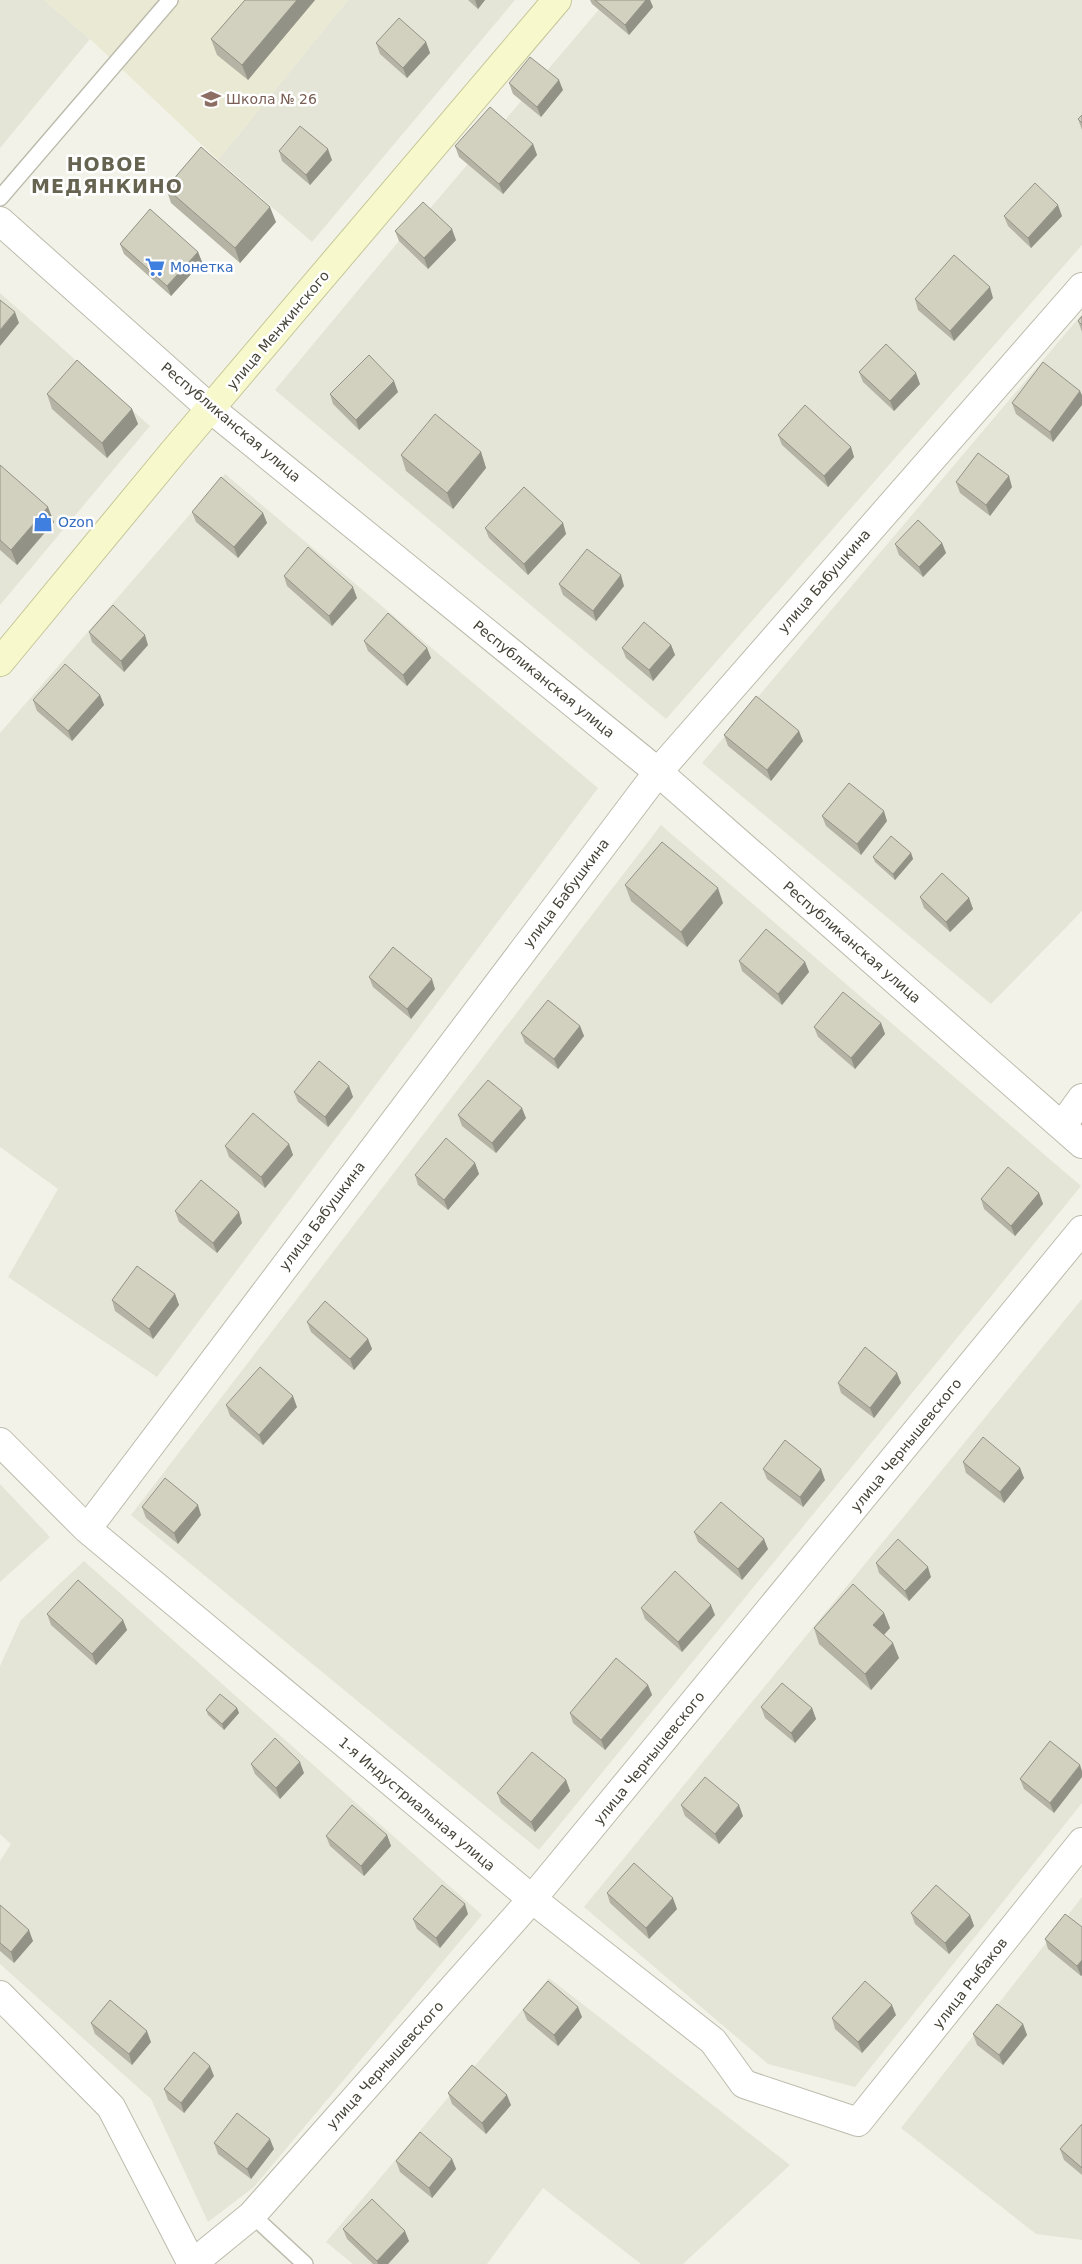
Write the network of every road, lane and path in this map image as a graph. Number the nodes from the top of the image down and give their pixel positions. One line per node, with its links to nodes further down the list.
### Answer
1 (170, 0): 3 (lane)
2 (557, 0): 6 (main road, улица Менжинского)
3 (0, 198)
4 (0, 221): 6 (street, Республиканская улица)
5 (1082, 287): 8 (street, улица Бабушкина)
6 (212, 409): 7 (main road, улица Менжинского); 8 (street, Республиканская улица)
7 (0, 662)
8 (658, 772): 10 (street, Республиканская улица); 14 (street, улица Бабушкина)
9 (1082, 1098): 10 (street)
10 (1062, 1126): 11 (street, Республиканская улица)
11 (1082, 1144)
12 (1082, 1230): 16 (street, улица Чернышевского)
13 (0, 1442): 14 (street, 1-я Индустриальная улица)
14 (87, 1529): 16 (street, 1-я Индустриальная улица)
15 (1082, 1842): 18 (street, улица Рыбаков)
16 (532, 1899): 18 (street, 1-я Индустриальная улица); 19 (street, улица Чернышевского)
17 (0, 1995): 20 (street)
18 (858, 2122)
19 (252, 2215): 20 (street, улица Чернышевского); 21 (lane)
20 (192, 2264)
21 (305, 2264)

